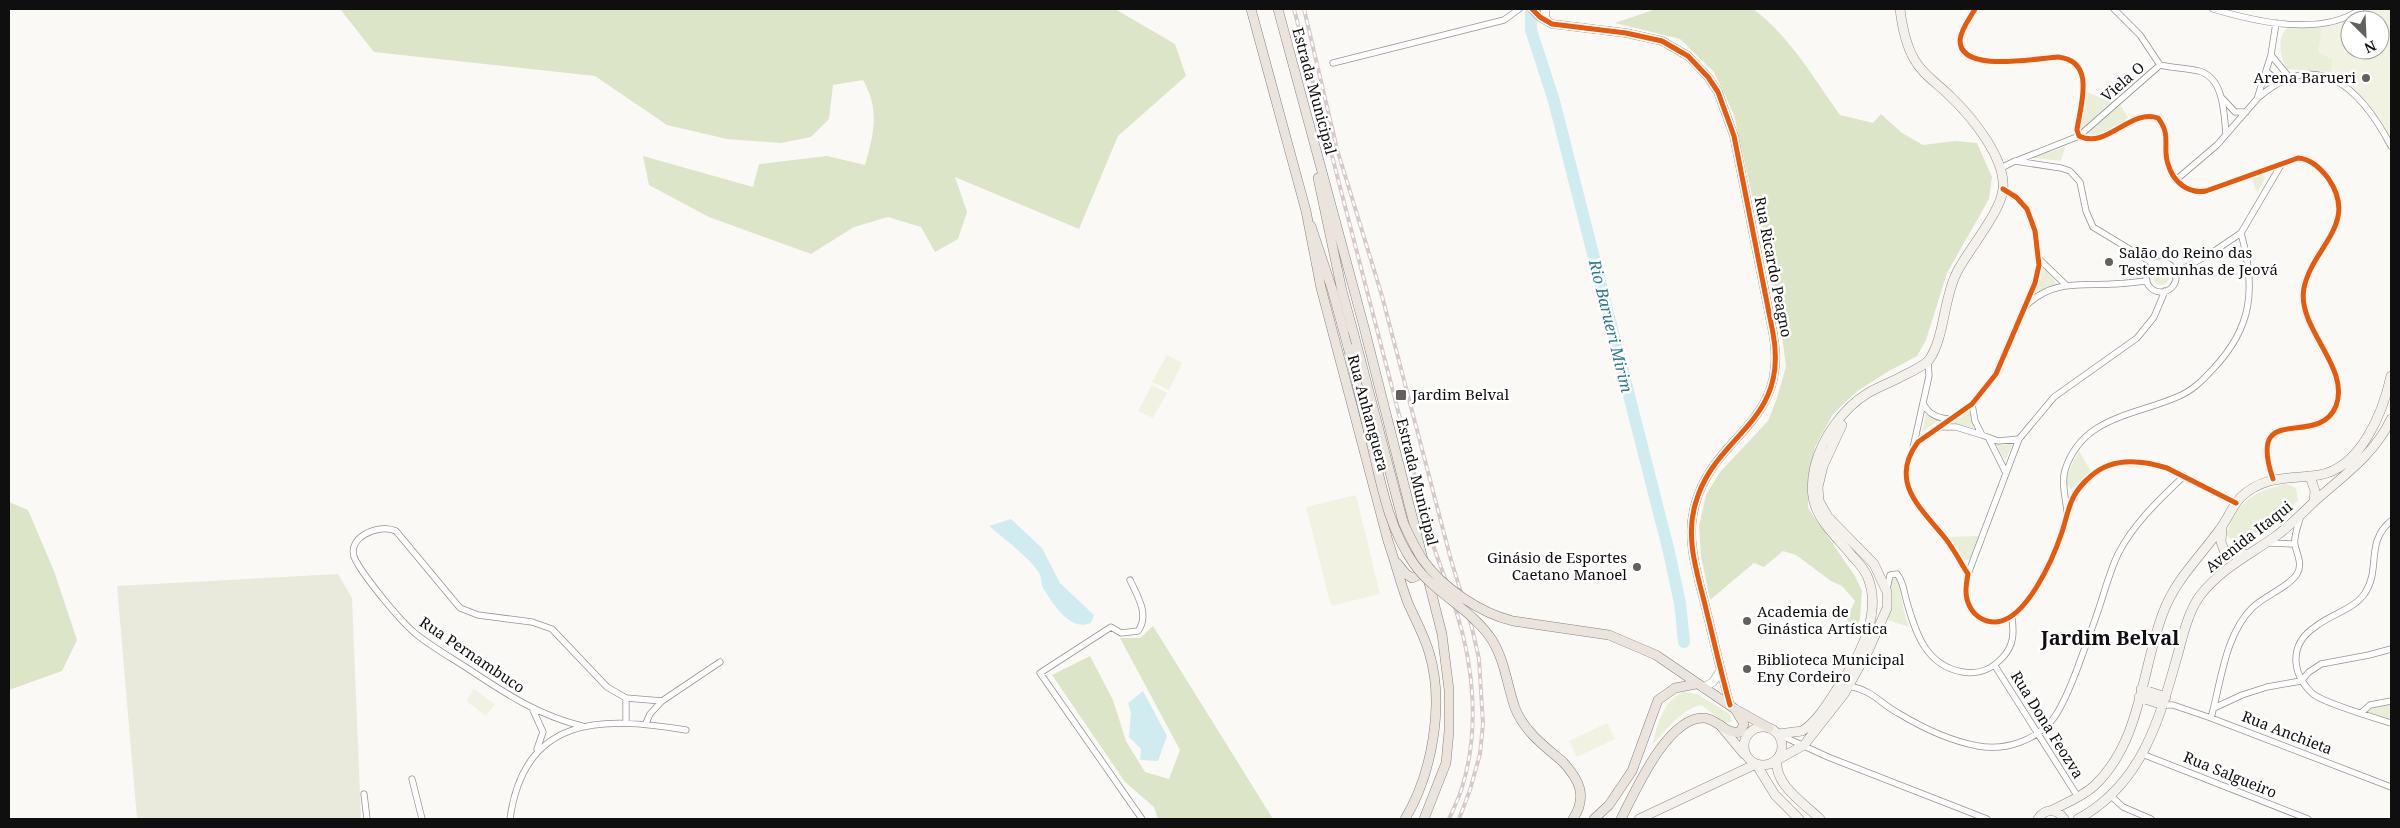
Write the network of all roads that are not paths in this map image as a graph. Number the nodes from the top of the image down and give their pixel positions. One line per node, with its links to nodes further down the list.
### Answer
1 (1251, 9): 31 (main road, Rua Anhanguera)
2 (1278, 9): 25 (main road, Estrada Municipal)
3 (1519, 9): 14 (street)
4 (1532, 9): 11 (street)
5 (1546, 9): 11 (street)
6 (1900, 9): 28 (main road)
7 (1975, 9): 23 (street)
8 (2114, 9): 15 (street)
9 (2213, 9): 12 (street)
10 (2361, 9): 12 (street)
11 (1548, 22): 77 (street, Rua Ricardo Peagno)
12 (2276, 23): 13 (street)
13 (2271, 54): 16 (street); 17 (street)
14 (1333, 63)
15 (2160, 65): 19 (street); 23 (street, Viela O)
16 (2266, 71): 18 (street); 20 (street)
17 (2289, 77): 18 (street); 24 (street)
18 (2279, 82): 20 (street)
19 (2220, 94): 21 (street); 22 (street)
20 (2257, 99): 21 (street)
21 (2247, 112): 22 (street)
22 (2226, 134): 29 (street)
23 (2079, 136): 26 (street); 29 (street)
24 (2391, 146)
25 (1317, 155): 66 (main road, Estrada Municipal); 79 (main road, bridge)
26 (2015, 161): 28 (street); 34 (street)
27 (2281, 165): 29 (street); 32 (street); 55 (street)
28 (2000, 168): 30 (main road)
29 (2176, 179)
30 (2003, 189): 33 (street); 40 (main road)
31 (1306, 211): 65 (main road, Rua Anhanguera); 118 (main road, bridge)
32 (2241, 233): 35 (street); 58 (street)
33 (2038, 258): 37 (street); 39 (street)
34 (2154, 264): 35 (street); 36 (street)
35 (2176, 273): 38 (street)
36 (2147, 281): 37 (street); 38 (street)
37 (2066, 285): 39 (street)
38 (2165, 291): 50 (street)
39 (2027, 305): 44 (street)
40 (1928, 361): 42 (main road); 43 (street)
41 (2391, 376): 54 (main road, Avenida Itaqui)
42 (1879, 388): 67 (main road); 70 (main road)
43 (1923, 403): 45 (street); 51 (street)
44 (1972, 404): 45 (street); 48 (street)
45 (1951, 419): 47 (street)
46 (2391, 419): 57 (main road, Avenida Itaqui)
47 (1942, 427): 48 (street); 51 (street)
48 (1982, 435): 49 (street)
49 (1989, 439): 50 (street); 52 (street)
50 (2019, 439): 52 (street)
51 (1912, 450): 68 (street)
52 (2005, 471): 68 (street)
53 (2184, 476): 56 (street); 58 (street); 99 (street)
54 (2310, 476): 55 (main road, Avenida Itaqui); 57 (main road)
55 (2273, 479): 56 (main road, Avenida Itaqui)
56 (2236, 503): 61 (main road, Avenida Itaqui)
57 (2313, 503): 59 (main road, Avenida Itaqui)
58 (2067, 514): 73 (street)
59 (2301, 515): 62 (main road, Avenida Itaqui); 63 (street)
60 (2391, 520): 78 (street)
61 (2222, 527): 64 (main road); 81 (main road, Avenida Itaqui)
62 (2264, 544): 63 (street); 64 (main road, Avenida Itaqui)
63 (2294, 544): 87 (street)
64 (2248, 554): 84 (main road, Avenida Itaqui)
65 (1393, 556): 66 (main road); 116 (main road, Rua Anhanguera)
66 (1424, 566): 117 (main road, Estrada Municipal)
67 (1879, 574): 69 (street); 70 (street); 72 (main road)
68 (1968, 574): 73 (street)
69 (1890, 575): 72 (street); 76 (street)
70 (1868, 578): 98 (main road)
71 (1130, 580): 115 (street)
72 (1887, 592): 80 (main road)
73 (2012, 618): 76 (street)
74 (2391, 649): 78 (street)
75 (720, 662): 83 (street)
76 (1995, 666): 99 (street, Rua Dona Feozva)
77 (1721, 670): 79 (street); 86 (street, Rua Ricardo Peagno)
78 (2301, 681): 87 (street); 89 (street)
79 (1700, 686): 86 (main road); 119 (main road)
80 (1849, 686): 99 (street); 100 (main road)
81 (2140, 693): 84 (main road); 110 (main road, Avenida Itaqui)
82 (626, 698): 83 (street, Rua Pernambuco); 88 (street, Rua Pernambuco); 91 (street)
83 (662, 701): 92 (street)
84 (2164, 701): 90 (street, Rua Anchieta); 102 (main road, Avenida Itaqui)
85 (2391, 701): 89 (street)
86 (1732, 707): 94 (main road); 96 (main road)
87 (2214, 708): 90 (street)
88 (534, 710): 95 (street, Rua Pernambuco); 101 (street, Rua Pernambuco)
89 (2361, 713): 93 (street)
90 (2211, 718): 107 (street, Rua Anchieta)
91 (626, 722): 92 (street); 95 (street)
92 (646, 723): 97 (street)
93 (2391, 723)
94 (1720, 725): 103 (main road); 120 (main road)
95 (582, 726): 101 (street)
96 (1770, 728): 98 (main road); 103 (main road)
97 (686, 730)
98 (1778, 734): 100 (street); 104 (main road)
99 (2038, 734): 110 (street, Rua Dona Feozva)
100 (1804, 746): 104 (main road); 124 (street)
101 (534, 754): 114 (street, Rua Pernambuco)
102 (2142, 754): 109 (main road, Avenida Itaqui); 129 (street, Rua Salgueiro)
103 (1747, 758): 105 (main road)
104 (1777, 760): 105 (main road); 123 (main road)
105 (1756, 764): 121 (main road); 122 (main road)
106 (412, 780): 113 (street)
107 (2391, 787)
108 (364, 794): 112 (street)
109 (2111, 796): 127 (main road, Avenida Itaqui); 128 (street)
110 (2078, 797): 111 (main road, Avenida Itaqui)
111 (2052, 810): 125 (main road, Avenida Itaqui); 126 (main road)
112 (367, 819)
113 (422, 819)
114 (510, 819)
115 (1142, 819)
116 (1405, 819)
117 (1424, 819)
118 (1572, 819)
119 (1594, 819)
120 (1621, 819)
121 (1639, 819)
122 (1799, 819)
123 (1820, 819)
124 (1987, 819)
125 (2037, 819)
126 (2064, 819)
127 (2078, 819)
128 (2151, 819)
129 (2308, 819)

